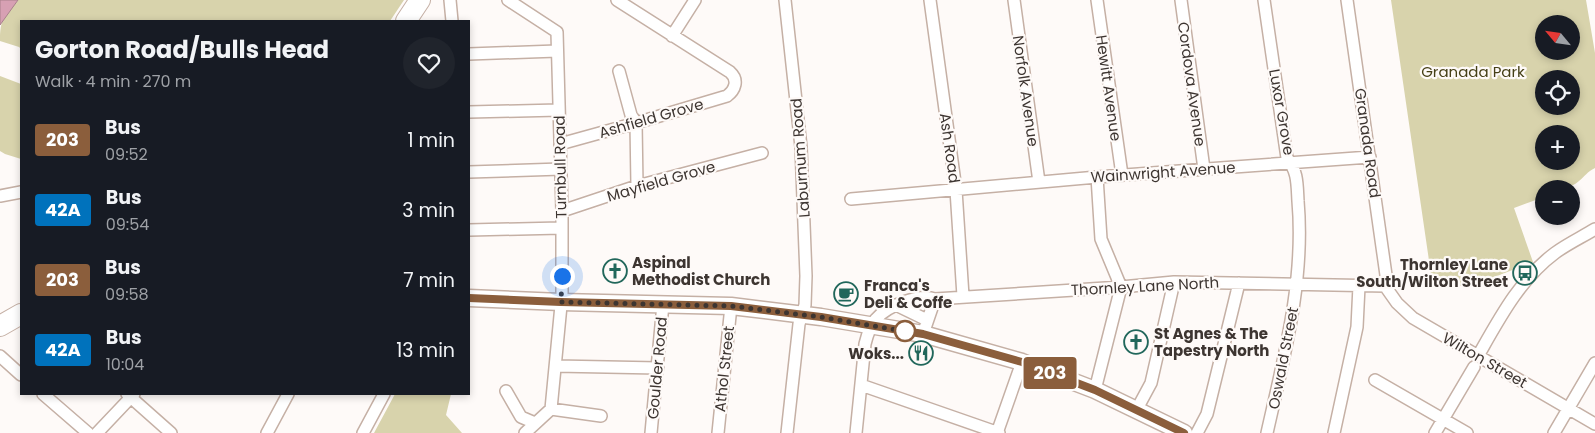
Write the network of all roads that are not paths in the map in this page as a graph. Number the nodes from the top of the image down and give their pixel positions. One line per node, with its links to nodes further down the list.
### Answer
1 (420, 0): 13 (highway)
2 (450, 0): 14 (street)
3 (508, 0): 16 (street, Turnbull Road)
4 (617, 0): 15 (street)
5 (695, 0): 15 (street)
6 (785, 0): 55 (street, Laburnum Road)
7 (930, 0): 33 (street, Ash Road)
8 (1014, 0): 31 (street, Norfolk Avenue)
9 (1097, 0): 29 (street, Hewitt Avenue)
10 (1180, 0): 27 (street, Cordova Avenue)
11 (1264, 0): 25 (street, Luxor Grove)
12 (1347, 0): 24 (street, Granada Road)
13 (407, 20)
14 (452, 20)
15 (672, 36): 21 (street, Ashfield Grove)
16 (557, 51): 17 (street); 19 (street, Turnbull Road)
17 (470, 54)
18 (618, 72): 21 (street)
19 (560, 110): 20 (street); 22 (street, Turnbull Road)
20 (470, 112)
21 (636, 123): 22 (street, Ashfield Grove); 32 (street)
22 (560, 144): 26 (street, Turnbull Road)
23 (762, 153): 32 (street, Mayfield Grove)
24 (1370, 157): 25 (street, Wainwright Avenue); 45 (street, Granada Road)
25 (1291, 163): 27 (street, Wainwright Avenue); 43 (street, Luxor Grove)
26 (560, 169): 28 (street); 37 (street, Turnbull Road)
27 (1204, 169): 29 (street, Wainwright Avenue)
28 (470, 172)
29 (1122, 176): 30 (street, Wainwright Avenue)
30 (1097, 177): 31 (street, Wainwright Avenue); 46 (street)
31 (1039, 182): 33 (street, Wainwright Avenue)
32 (637, 186): 37 (street, Mayfield Grove)
33 (956, 190): 36 (street, Wainwright Avenue); 47 (street, Ash Road)
34 (20, 192): 35 (street)
35 (0, 196)
36 (851, 199)
37 (562, 211): 38 (street, Turnbull Road)
38 (561, 228): 40 (street); 50 (street, Turnbull Road)
39 (1595, 229): 60 (street)
40 (470, 230)
41 (1174, 282): 42 (street, Thornley Lane North); 46 (street, Thornley Lane North); 75 (street)
42 (1239, 283): 43 (street, Thornley Lane North); 93 (street)
43 (1296, 284): 44 (street, Thornley Lane North); 94 (street, Oswald Street)
44 (1359, 286): 45 (street, Thornley Lane North); 95 (street)
45 (1384, 286): 60 (street, Wilton Street)
46 (1121, 287): 47 (street, Thornley Lane North); 68 (street)
47 (964, 296): 49 (street, Thornley Lane North)
48 (470, 298): 50 (main road)
49 (935, 299): 52 (street, Thornley Lane North); 58 (street)
50 (561, 302): 51 (main road); 63 (street, Turnbull Road)
51 (663, 304): 53 (main road); 64 (street, Goulder Road)
52 (896, 305): 56 (street, Thornley Lane North); 58 (street)
53 (731, 306): 55 (main road); 88 (street, Athol Street)
54 (20, 315): 57 (highway)
55 (801, 315): 56 (main road); 89 (street, Laburnum Road)
56 (872, 324): 58 (main road); 67 (street)
57 (0, 326)
58 (925, 327): 61 (main road)
59 (0, 356): 65 (street)
60 (1476, 361): 76 (street, Wilton Street); 78 (street)
61 (1022, 362): 68 (main road); 91 (street)
62 (1595, 363): 76 (street)
63 (556, 366): 64 (street); 74 (street, Turnbull Road)
64 (658, 368): 87 (street, Goulder Road)
65 (20, 374)
66 (1375, 380): 78 (street)
67 (861, 385): 90 (street); 91 (street)
68 (1095, 390): 75 (main road)
69 (506, 392): 79 (street)
70 (44, 395): 81 (street)
71 (131, 395): 82 (street); 83 (street)
72 (287, 395): 84 (street)
73 (383, 395): 85 (street)
74 (551, 409): 77 (street); 79 (street)
75 (1137, 409): 92 (main road)
76 (1568, 409): 80 (street, Wilton Street); 98 (street)
77 (601, 416)
78 (1443, 419): 96 (street); 97 (street)
79 (535, 423): 86 (street)
80 (1595, 424)
81 (88, 433)
82 (97, 433)
83 (171, 433)
84 (267, 433)
85 (364, 433)
86 (525, 433)
87 (652, 433)
88 (718, 433)
89 (787, 433)
90 (856, 433)
91 (998, 433)
92 (1184, 433)
93 (1197, 433)
94 (1267, 433)
95 (1334, 433)
96 (1435, 433)
97 (1467, 433)
98 (1554, 433)

